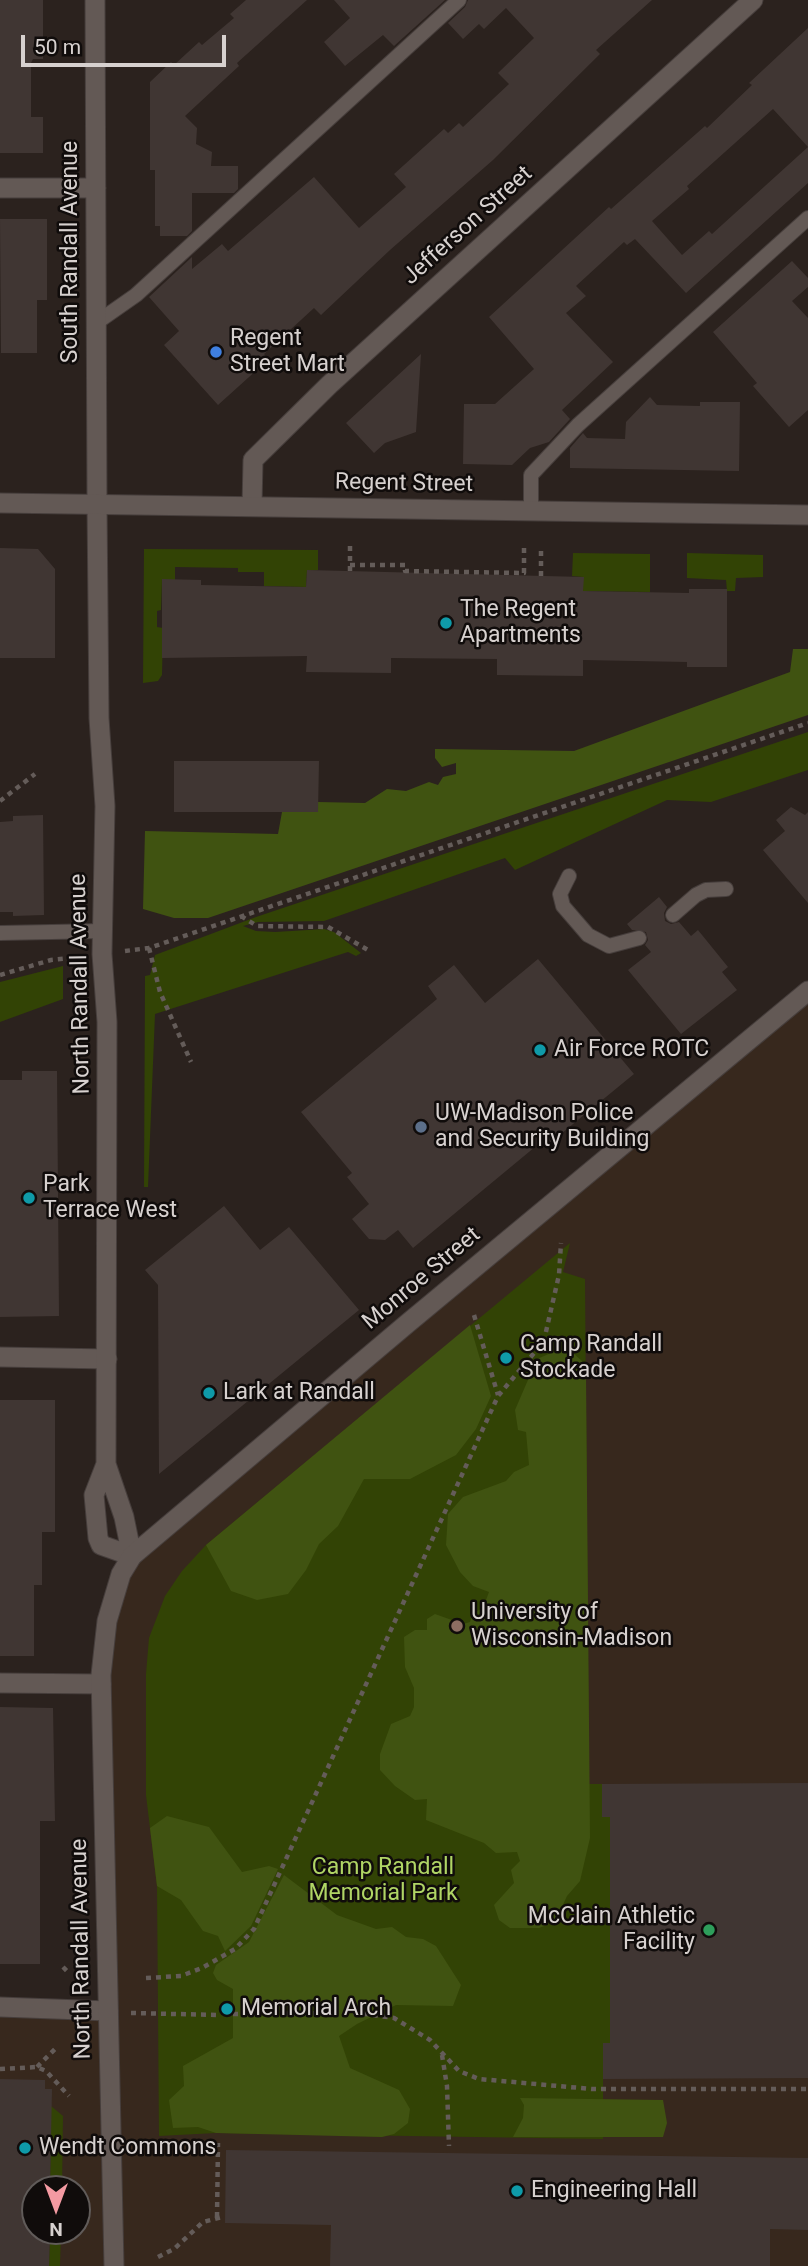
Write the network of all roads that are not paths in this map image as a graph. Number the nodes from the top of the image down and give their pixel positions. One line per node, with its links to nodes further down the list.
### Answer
1 (95, 0): 5 (street, South Randall Avenue)
2 (459, 0): 7 (lane)
3 (753, 0): 10 (street, Jefferson Street)
4 (0, 188): 5 (street)
5 (96, 188): 7 (street, South Randall Avenue)
6 (808, 218): 11 (lane)
7 (96, 323): 9 (street, South Randall Avenue)
8 (0, 503): 9 (street, Regent Street)
9 (97, 504): 10 (street, Regent Street); 16 (street, North Randall Avenue)
10 (252, 506): 11 (street, Regent Street)
11 (531, 510): 12 (street, Regent Street)
12 (808, 514)
13 (569, 876): 18 (lane)
14 (726, 889): 15 (lane)
15 (673, 915)
16 (102, 931): 17 (lane); 21 (street, North Randall Avenue)
17 (0, 933)
18 (639, 938)
19 (808, 991): 23 (street, Monroe Street)
20 (0, 1357): 21 (street)
21 (107, 1359): 22 (street, North Randall Avenue)
22 (106, 1464): 23 (street, North Randall Avenue); 23 (street, North Randall Avenue)
23 (132, 1556): 24 (street, Monroe Street)
24 (105, 1631): 26 (street, North Randall Avenue)
25 (0, 1683): 26 (street)
26 (101, 1684): 28 (street, North Randall Avenue)
27 (0, 2007): 28 (street)
28 (108, 2011): 29 (street, North Randall Avenue)
29 (114, 2266)

